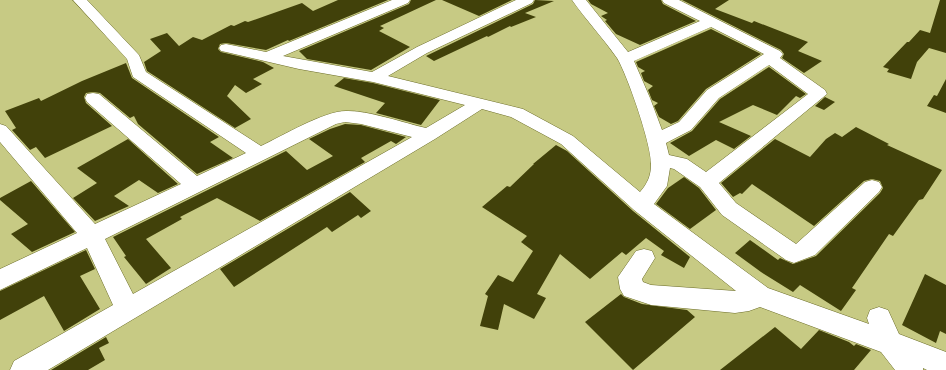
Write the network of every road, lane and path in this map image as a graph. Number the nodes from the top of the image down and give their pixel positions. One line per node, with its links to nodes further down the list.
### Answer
1 (80, 0): 17 (street)
2 (403, 0): 8 (street)
3 (527, 0): 11 (street)
4 (579, 0): 10 (street)
5 (669, 0): 6 (street)
6 (711, 22): 9 (street); 10 (street)
7 (226, 48): 8 (street)
8 (267, 57): 11 (street)
9 (770, 58): 16 (street); 19 (street)
10 (625, 59): 16 (street)
11 (374, 77): 13 (street)
12 (93, 98): 20 (street)
13 (480, 104): 15 (street); 22 (street)
14 (0, 130): 23 (street)
15 (430, 135): 17 (street); 27 (street)
16 (656, 140): 18 (street)
17 (261, 154): 20 (street)
18 (660, 160): 19 (street); 22 (street)
19 (707, 182): 21 (street)
20 (196, 185): 23 (street)
21 (872, 186)
22 (641, 204): 26 (street)
23 (92, 235): 25 (street); 27 (street)
24 (644, 258): 26 (street)
25 (0, 280)
26 (760, 296): 29 (street)
27 (128, 310): 31 (street)
28 (879, 318): 29 (street)
29 (890, 343): 30 (street)
30 (923, 365)
31 (23, 370)

